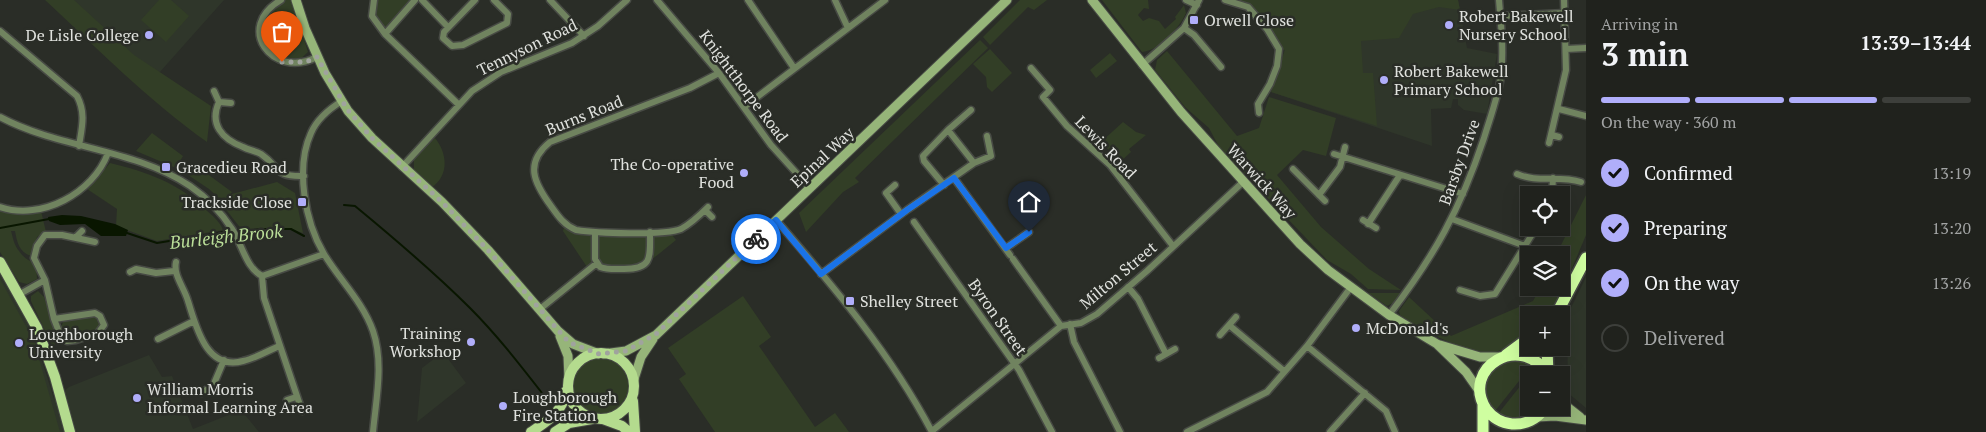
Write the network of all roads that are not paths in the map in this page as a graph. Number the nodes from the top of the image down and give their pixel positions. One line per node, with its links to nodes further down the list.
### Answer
1 (281, 0): 31 (street)
2 (296, 0): 31 (street)
3 (374, 0): 27 (street)
4 (415, 0): 27 (street)
5 (422, 0): 23 (street)
6 (475, 0): 23 (street)
7 (494, 0): 23 (street)
8 (550, 0): 28 (street)
9 (627, 0): 28 (street, Tennyson Road)
10 (657, 0): 36 (street, Knightthorpe Road)
11 (748, 0): 34 (street)
12 (835, 0): 24 (street)
13 (885, 0): 24 (street)
14 (1008, 0): 71 (street, Epinal Way)
15 (1186, 0): 20 (street)
16 (1225, 0): 45 (street)
17 (1499, 0): 22 (street, Barsby Drive)
18 (1564, 0): 21 (street)
19 (1094, 2): 32 (street, Warwick Way)
20 (1198, 2): 25 (street)
21 (1565, 13): 22 (street); 30 (street)
22 (1500, 16): 72 (street, Barsby Drive)
23 (447, 26)
24 (848, 28): 34 (street)
25 (1184, 28): 32 (street); 33 (street)
26 (0, 32): 53 (street)
27 (385, 34): 41 (street)
28 (584, 36): 41 (street, Tennyson Road)
29 (1586, 48): 30 (street)
30 (1566, 49): 43 (street)
31 (317, 57): 38 (street)
32 (1142, 65): 66 (street, Warwick Way)
33 (1221, 67)
34 (794, 68): 42 (street)
35 (1031, 68): 89 (street, Lewis Road)
36 (719, 73): 42 (street, Knightthorpe Road); 83 (street, Burns Road)
37 (214, 91): 39 (street)
38 (342, 101): 59 (street); 62 (street)
39 (219, 102): 40 (street); 62 (street)
40 (232, 104)
41 (458, 104): 59 (street, Tennyson Road)
42 (744, 106): 71 (street, Knightthorpe Road)
43 (1559, 109): 46 (street); 49 (street)
44 (971, 110): 48 (street)
45 (1258, 113)
46 (1586, 116)
47 (0, 117): 53 (street)
48 (948, 130): 58 (street); 69 (street)
49 (1552, 135): 51 (street); 52 (street)
50 (987, 136): 58 (street)
51 (1559, 137)
52 (1549, 144)
53 (79, 146): 55 (street)
54 (1346, 147): 57 (street)
55 (108, 154): 75 (street); 101 (street)
56 (1334, 154): 57 (street)
57 (1343, 156): 61 (street); 73 (street)
58 (974, 164): 64 (street)
59 (402, 167): 108 (street)
60 (1293, 169): 73 (street)
61 (1400, 175): 72 (street); 81 (street)
62 (304, 176): 92 (street)
63 (1520, 177): 65 (street)
64 (954, 178): 69 (street); 91 (street)
65 (1553, 178): 67 (street); 70 (street)
66 (1243, 182): 89 (street, Milton Street); 104 (street, Warwick Way)
67 (1581, 182)
68 (895, 185): 76 (street)
69 (944, 185): 76 (street)
70 (1553, 186)
71 (810, 188): 79 (street, Epinal Way)
72 (1463, 194): 78 (street, Barsby Drive)
73 (1319, 195): 74 (street)
74 (1325, 201)
75 (0, 206)
76 (901, 214): 100 (street)
77 (712, 217): 84 (street, Burns Road)
78 (1452, 219): 90 (street); 109 (street, Barsby Drive)
79 (776, 220): 100 (street); 117 (street, Epinal Way)
80 (914, 222): 130 (street, Byron Street)
81 (1376, 228)
82 (82, 231): 87 (street)
83 (595, 232): 84 (street, Burns Road); 97 (street)
84 (650, 232): 97 (street)
85 (1029, 232): 91 (street)
86 (1531, 236): 90 (street)
87 (76, 237): 88 (street); 102 (street)
88 (95, 242)
89 (1174, 246): 103 (street, Milton Street)
90 (1525, 246)
91 (1006, 248): 115 (street)
92 (324, 254): 101 (street); 150 (street)
93 (1520, 254): 105 (street)
94 (1586, 258): 107 (highway)
95 (0, 262): 106 (main road)
96 (176, 262): 99 (street)
97 (597, 263): 108 (street)
98 (133, 268): 99 (street)
99 (174, 271): 112 (street)
100 (821, 274): 155 (street)
101 (262, 276): 122 (street)
102 (45, 280): 106 (street); 111 (street)
103 (1128, 287): 113 (street, Milton Street); 126 (street)
104 (1351, 287): 109 (street, Warwick Way); 123 (street)
105 (1463, 293)
106 (20, 294): 149 (main road)
107 (1560, 306)
108 (540, 309): 116 (street)
109 (1389, 315): 120 (street, Warwick Way)
110 (1236, 317): 114 (street)
111 (54, 319): 111 (street)
112 (194, 321): 118 (street); 129 (street)
113 (1070, 324): 115 (street, Milton Street); 157 (street)
114 (1229, 325): 119 (street); 132 (street)
115 (1061, 326): 130 (street, Milton Street)
116 (558, 331): 125 (street); 134 (street)
117 (656, 334): 125 (street, Epinal Way); 133 (street, Epinal Way)
118 (161, 335)
119 (1220, 335)
120 (1437, 344): 127 (street, Warwick Way); 135 (street, Warwick Way)
121 (1520, 345): 127 (highway)
122 (279, 346): 129 (street); 138 (street)
123 (1306, 346): 132 (street); 137 (street)
124 (1175, 349): 126 (street)
125 (601, 354): 133 (main road); 134 (main road)
126 (1166, 354): 128 (street)
127 (1503, 357): 131 (highway); 135 (highway)
128 (1159, 358)
129 (224, 360): 136 (street)
130 (1014, 362): 155 (street, Milton Street); 156 (street, Byron Street)
131 (1540, 366)
132 (1284, 371): 158 (street)
133 (634, 379): 139 (main road)
134 (569, 382): 147 (main road); 151 (main road)
135 (1480, 392): 141 (highway)
136 (206, 393)
137 (1364, 393): 159 (street); 160 (street)
138 (296, 397): 140 (street); 143 (street)
139 (633, 398): 147 (main road); 154 (main road)
140 (287, 400)
141 (1483, 403): 144 (highway); 161 (highway)
142 (1570, 410): 148 (street)
143 (302, 411)
144 (1536, 416)
145 (1537, 416): 162 (highway)
146 (1554, 416): 148 (street)
147 (599, 419): 152 (main road); 153 (main road)
148 (1585, 420)
149 (70, 432)
150 (373, 432)
151 (531, 432)
152 (555, 432)
153 (629, 432)
154 (635, 432)
155 (932, 432)
156 (1052, 432)
157 (1120, 432)
158 (1188, 432)
159 (1330, 432)
160 (1396, 432)
161 (1483, 432)
162 (1518, 432)

